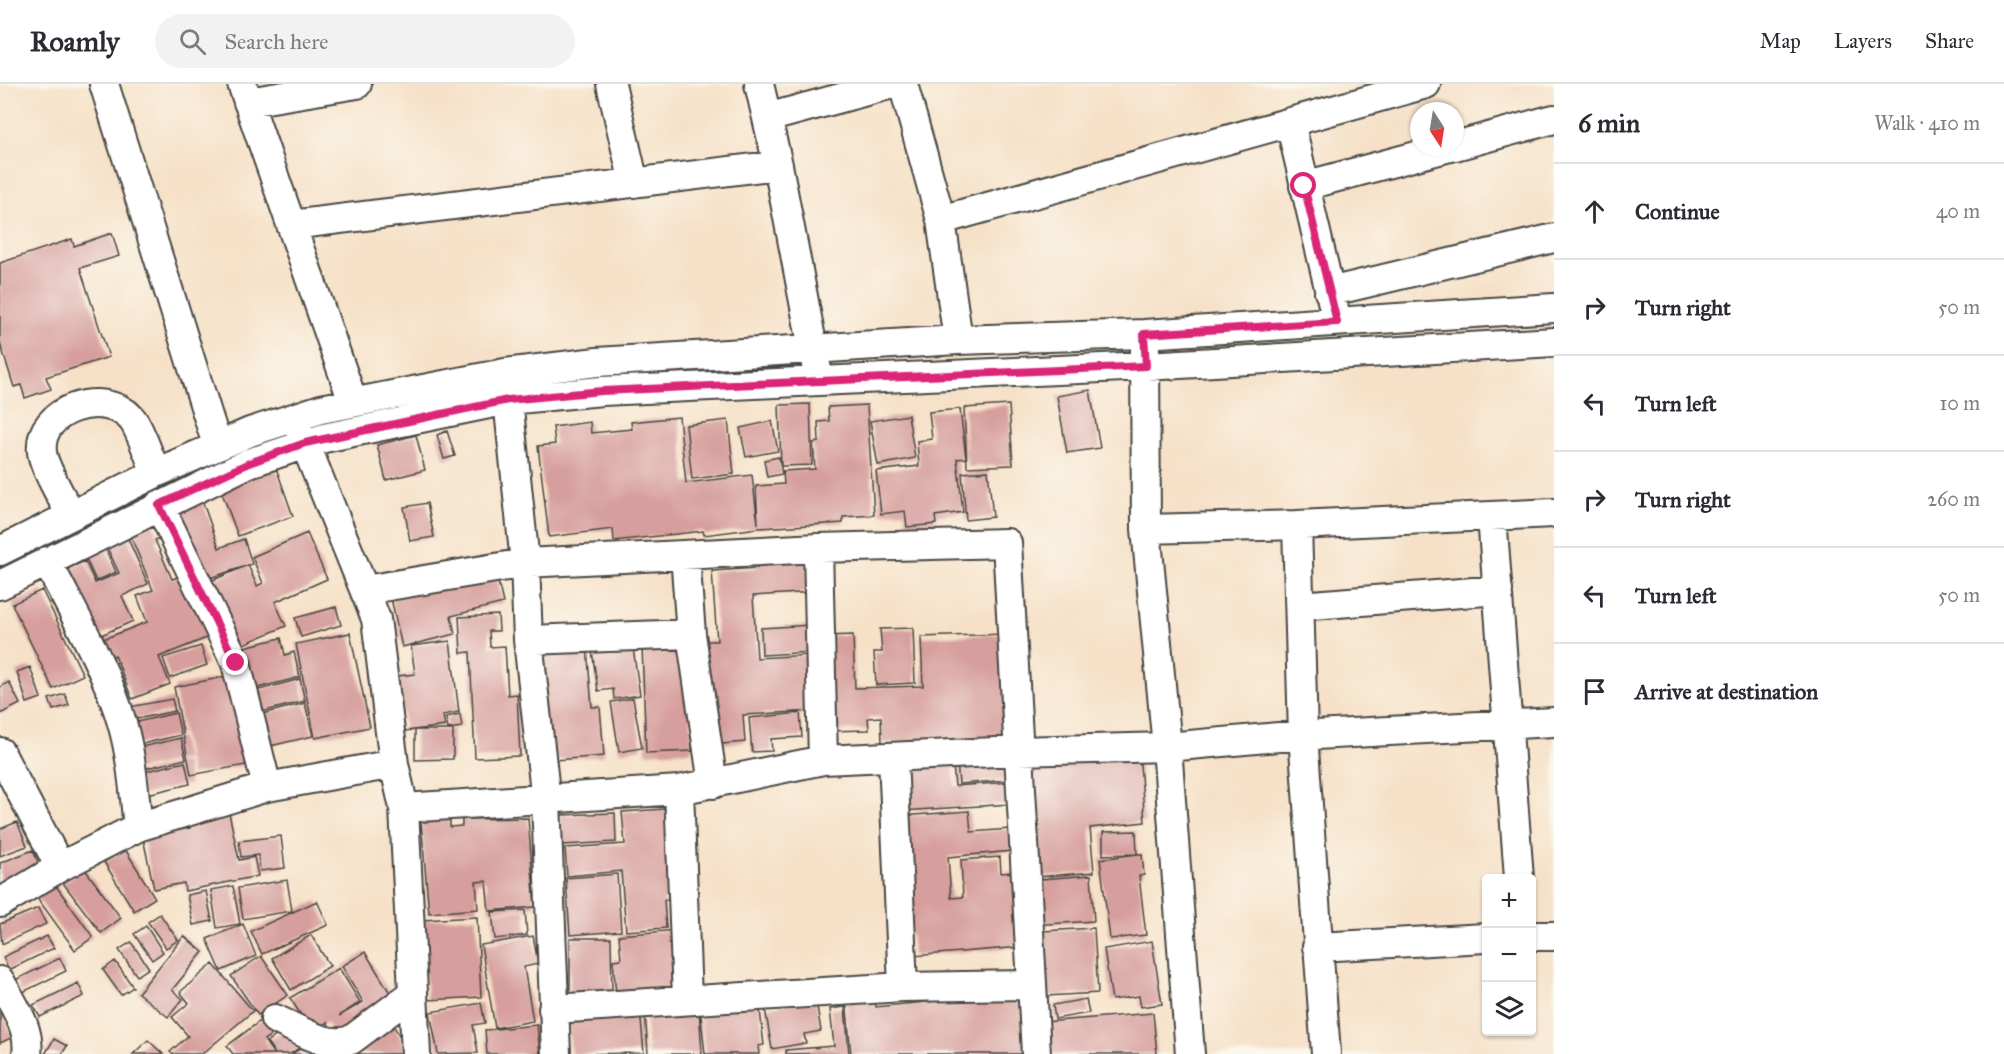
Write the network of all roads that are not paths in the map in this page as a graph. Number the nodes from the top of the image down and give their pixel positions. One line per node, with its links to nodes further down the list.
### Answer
1 (104, 84): 33 (street)
2 (357, 84): 8 (street)
3 (611, 84): 15 (street)
4 (759, 84): 9 (street)
5 (892, 84): 9 (street)
6 (903, 84): 17 (street)
7 (1426, 84): 11 (street)
8 (245, 93): 18 (street)
9 (767, 118): 14 (street)
10 (1554, 119): 12 (street)
11 (1290, 122): 16 (street); 17 (street)
12 (1464, 144)
13 (1416, 156): 16 (street)
14 (778, 165): 15 (street); 26 (street)
15 (634, 183): 18 (street)
16 (1304, 186): 20 (street)
17 (941, 220): 24 (street)
18 (291, 225): 30 (street)
19 (1554, 238): 20 (street)
20 (1329, 292): 22 (street)
21 (1554, 308): 22 (street)
22 (1337, 322): 23 (street)
23 (1144, 334): 24 (street); 27 (street)
24 (958, 340): 26 (street)
25 (1554, 342): 27 (street)
26 (813, 351): 28 (street); 30 (street)
27 (1146, 366): 28 (street); 40 (street)
28 (819, 381): 29 (street)
29 (508, 400): 32 (street); 45 (street)
30 (353, 402): 31 (street)
31 (295, 416): 32 (street); 33 (street)
32 (305, 443): 35 (street); 47 (street)
33 (217, 445): 34 (street)
34 (156, 473): 37 (street); 37 (street)
35 (159, 505): 44 (street); 62 (street)
36 (1554, 513): 38 (street)
37 (71, 515): 42 (street)
38 (1492, 516): 39 (street); 48 (street)
39 (1298, 525): 40 (street); 49 (street)
40 (1146, 529): 55 (street)
41 (818, 548): 43 (street); 56 (street); 59 (street)
42 (0, 552): 46 (street)
43 (685, 555): 45 (street); 50 (street)
44 (47, 561): 46 (street); 66 (street)
45 (525, 563): 47 (street); 51 (street)
46 (7, 581)
47 (365, 590): 60 (street)
48 (1498, 590): 49 (street); 53 (street)
49 (1299, 606): 54 (street)
50 (691, 634): 51 (street); 61 (street)
51 (528, 640): 64 (street)
52 (1554, 722): 53 (street)
53 (1509, 725): 54 (street); 68 (street)
54 (1303, 735): 55 (street); 73 (street)
55 (1167, 747): 56 (street); 85 (street)
56 (1017, 751): 58 (street); 75 (street)
57 (0, 752): 67 (street)
58 (893, 757): 59 (street); 76 (street)
59 (824, 760): 61 (street)
60 (394, 764): 62 (street); 65 (street)
61 (713, 784): 63 (street)
62 (267, 787): 66 (street)
63 (679, 790): 64 (street); 78 (street)
64 (546, 801): 65 (street); 79 (street)
65 (404, 808): 77 (street)
66 (138, 827): 67 (street)
67 (60, 867): 69 (street)
68 (1519, 874)
69 (0, 903)
70 (1536, 936): 71 (street)
71 (1554, 936)
72 (1482, 938): 73 (street)
73 (1317, 946): 86 (street)
74 (0, 981): 81 (street)
75 (1031, 985): 76 (street); 84 (street)
76 (903, 987): 78 (street)
77 (411, 994): 80 (street); 82 (street)
78 (687, 999): 79 (street)
79 (553, 1009): 83 (street)
80 (275, 1019)
81 (27, 1054)
82 (416, 1054)
83 (556, 1054)
84 (1036, 1054)
85 (1190, 1054)
86 (1326, 1054)

